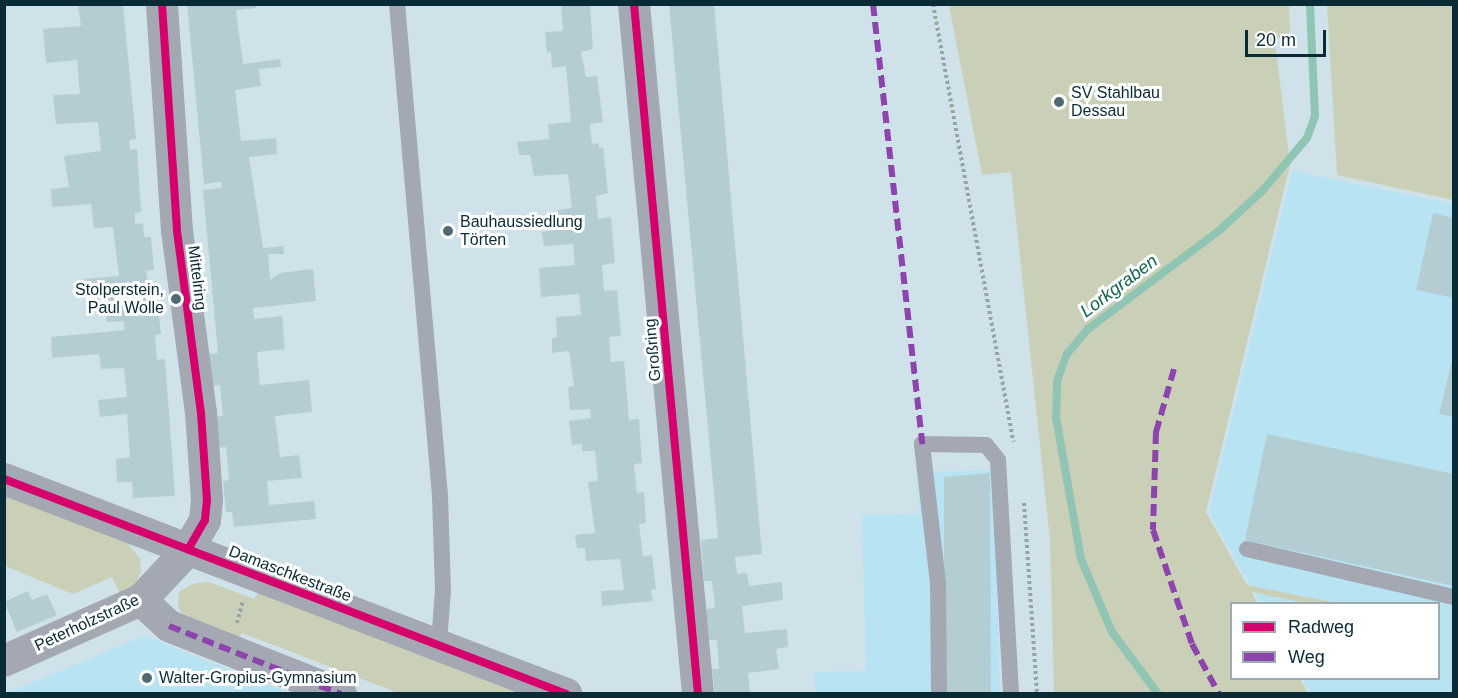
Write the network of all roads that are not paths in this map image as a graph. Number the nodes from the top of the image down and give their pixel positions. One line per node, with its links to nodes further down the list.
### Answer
1 (162, 4): 6 (street, Mittelring)
2 (397, 4): 9 (lane)
3 (634, 4): 13 (street, Großring)
4 (4, 479): 6 (street, Damaschkestraße)
5 (1247, 549): 7 (lane)
6 (188, 550): 8 (street, Peterholzstraße); 9 (street, Damaschkestraße)
7 (1454, 597)
8 (141, 600): 10 (street, Peterholzstraße); 11 (street)
9 (435, 643): 12 (street, Damaschkestraße)
10 (4, 661)
11 (341, 693)
12 (566, 693)
13 (698, 693)
14 (939, 693): 15 (lane)
15 (1011, 693)

